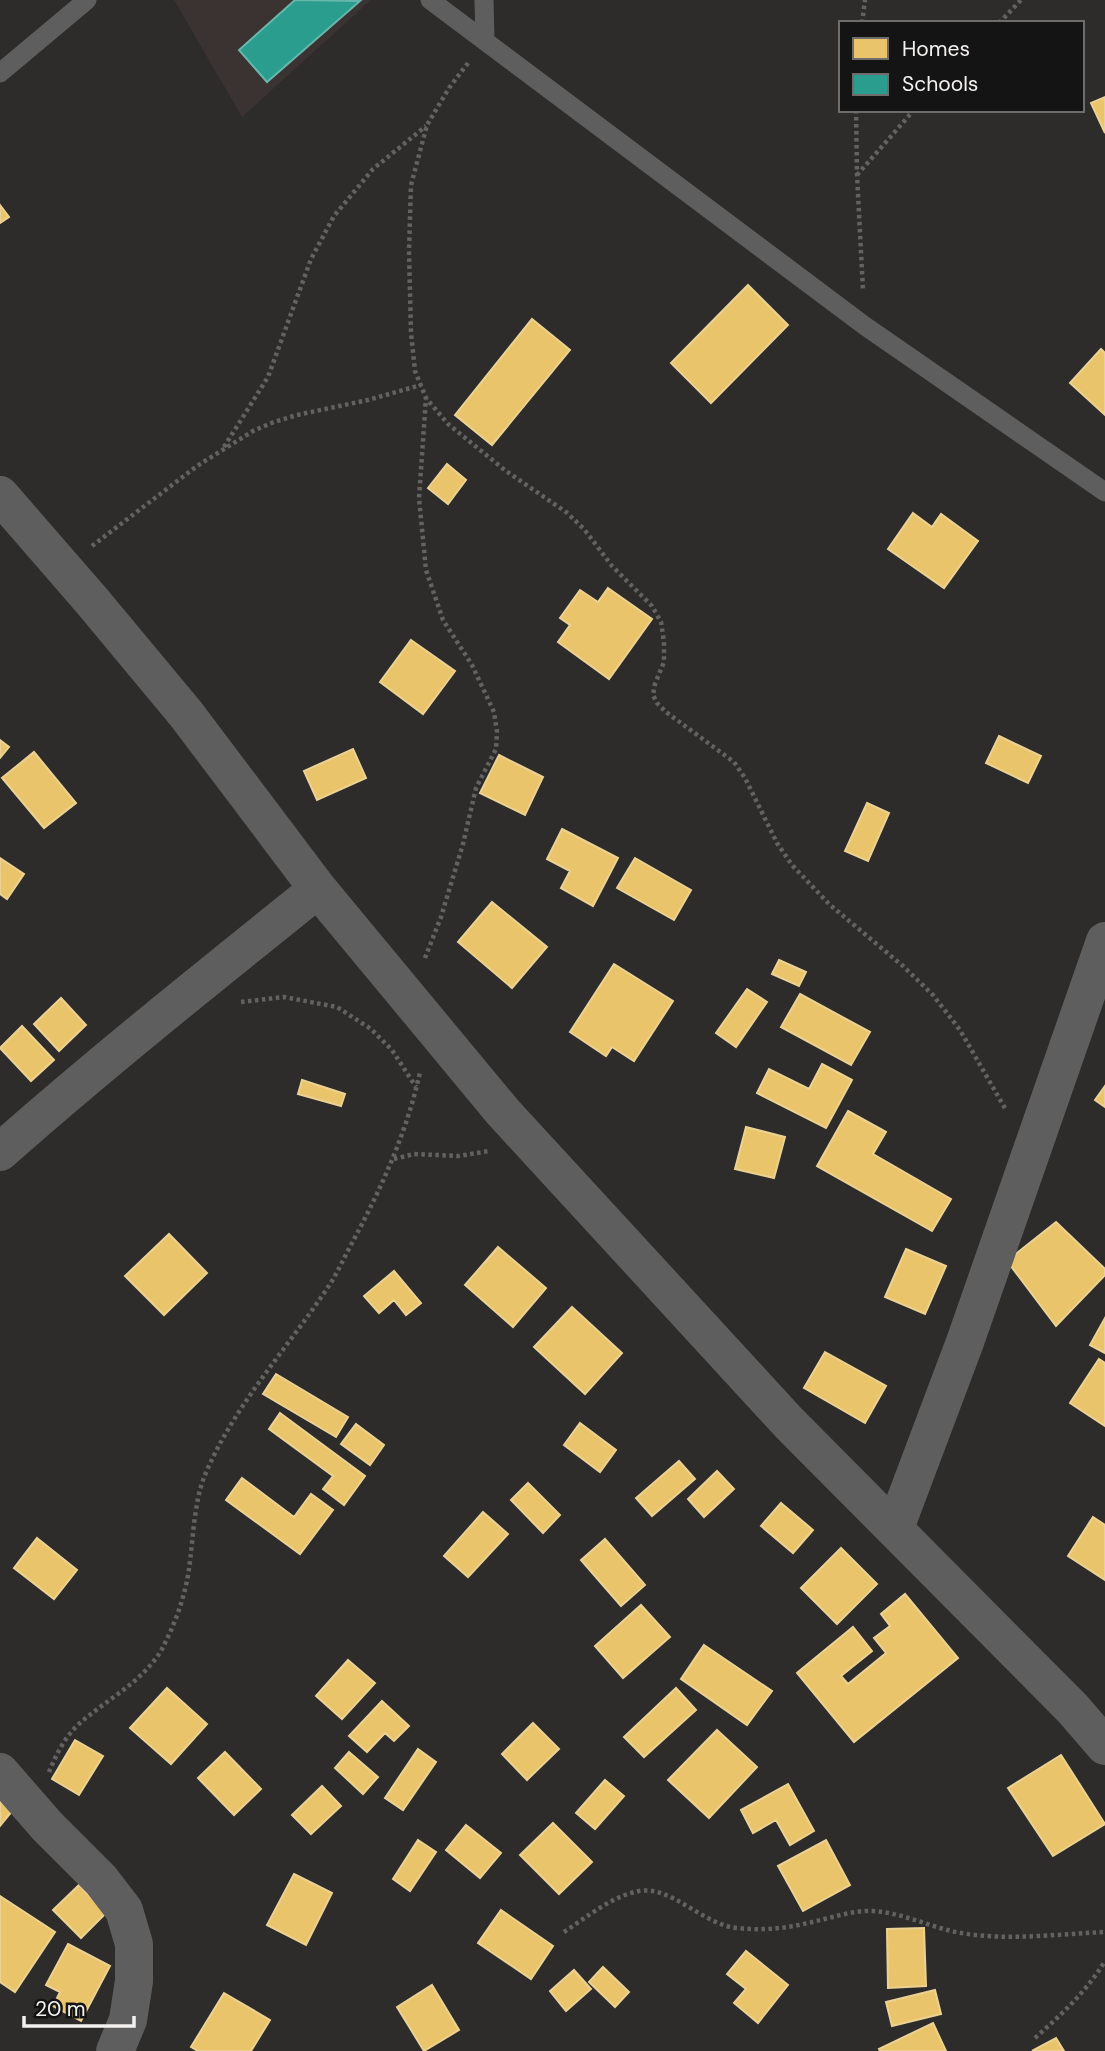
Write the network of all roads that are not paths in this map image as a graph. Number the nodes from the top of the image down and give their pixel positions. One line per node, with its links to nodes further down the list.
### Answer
1 (87, 0): 5 (lane)
2 (430, 0): 4 (lane)
3 (484, 0): 4 (lane)
4 (485, 40): 6 (lane)
5 (0, 73)
6 (1105, 492)
7 (0, 495): 8 (street)
8 (318, 890): 10 (street); 11 (street)
9 (1105, 940): 11 (street)
10 (0, 1152)
11 (895, 1528): 12 (street)
12 (1105, 1746)
13 (0, 1772): 14 (street)
14 (115, 2051)

